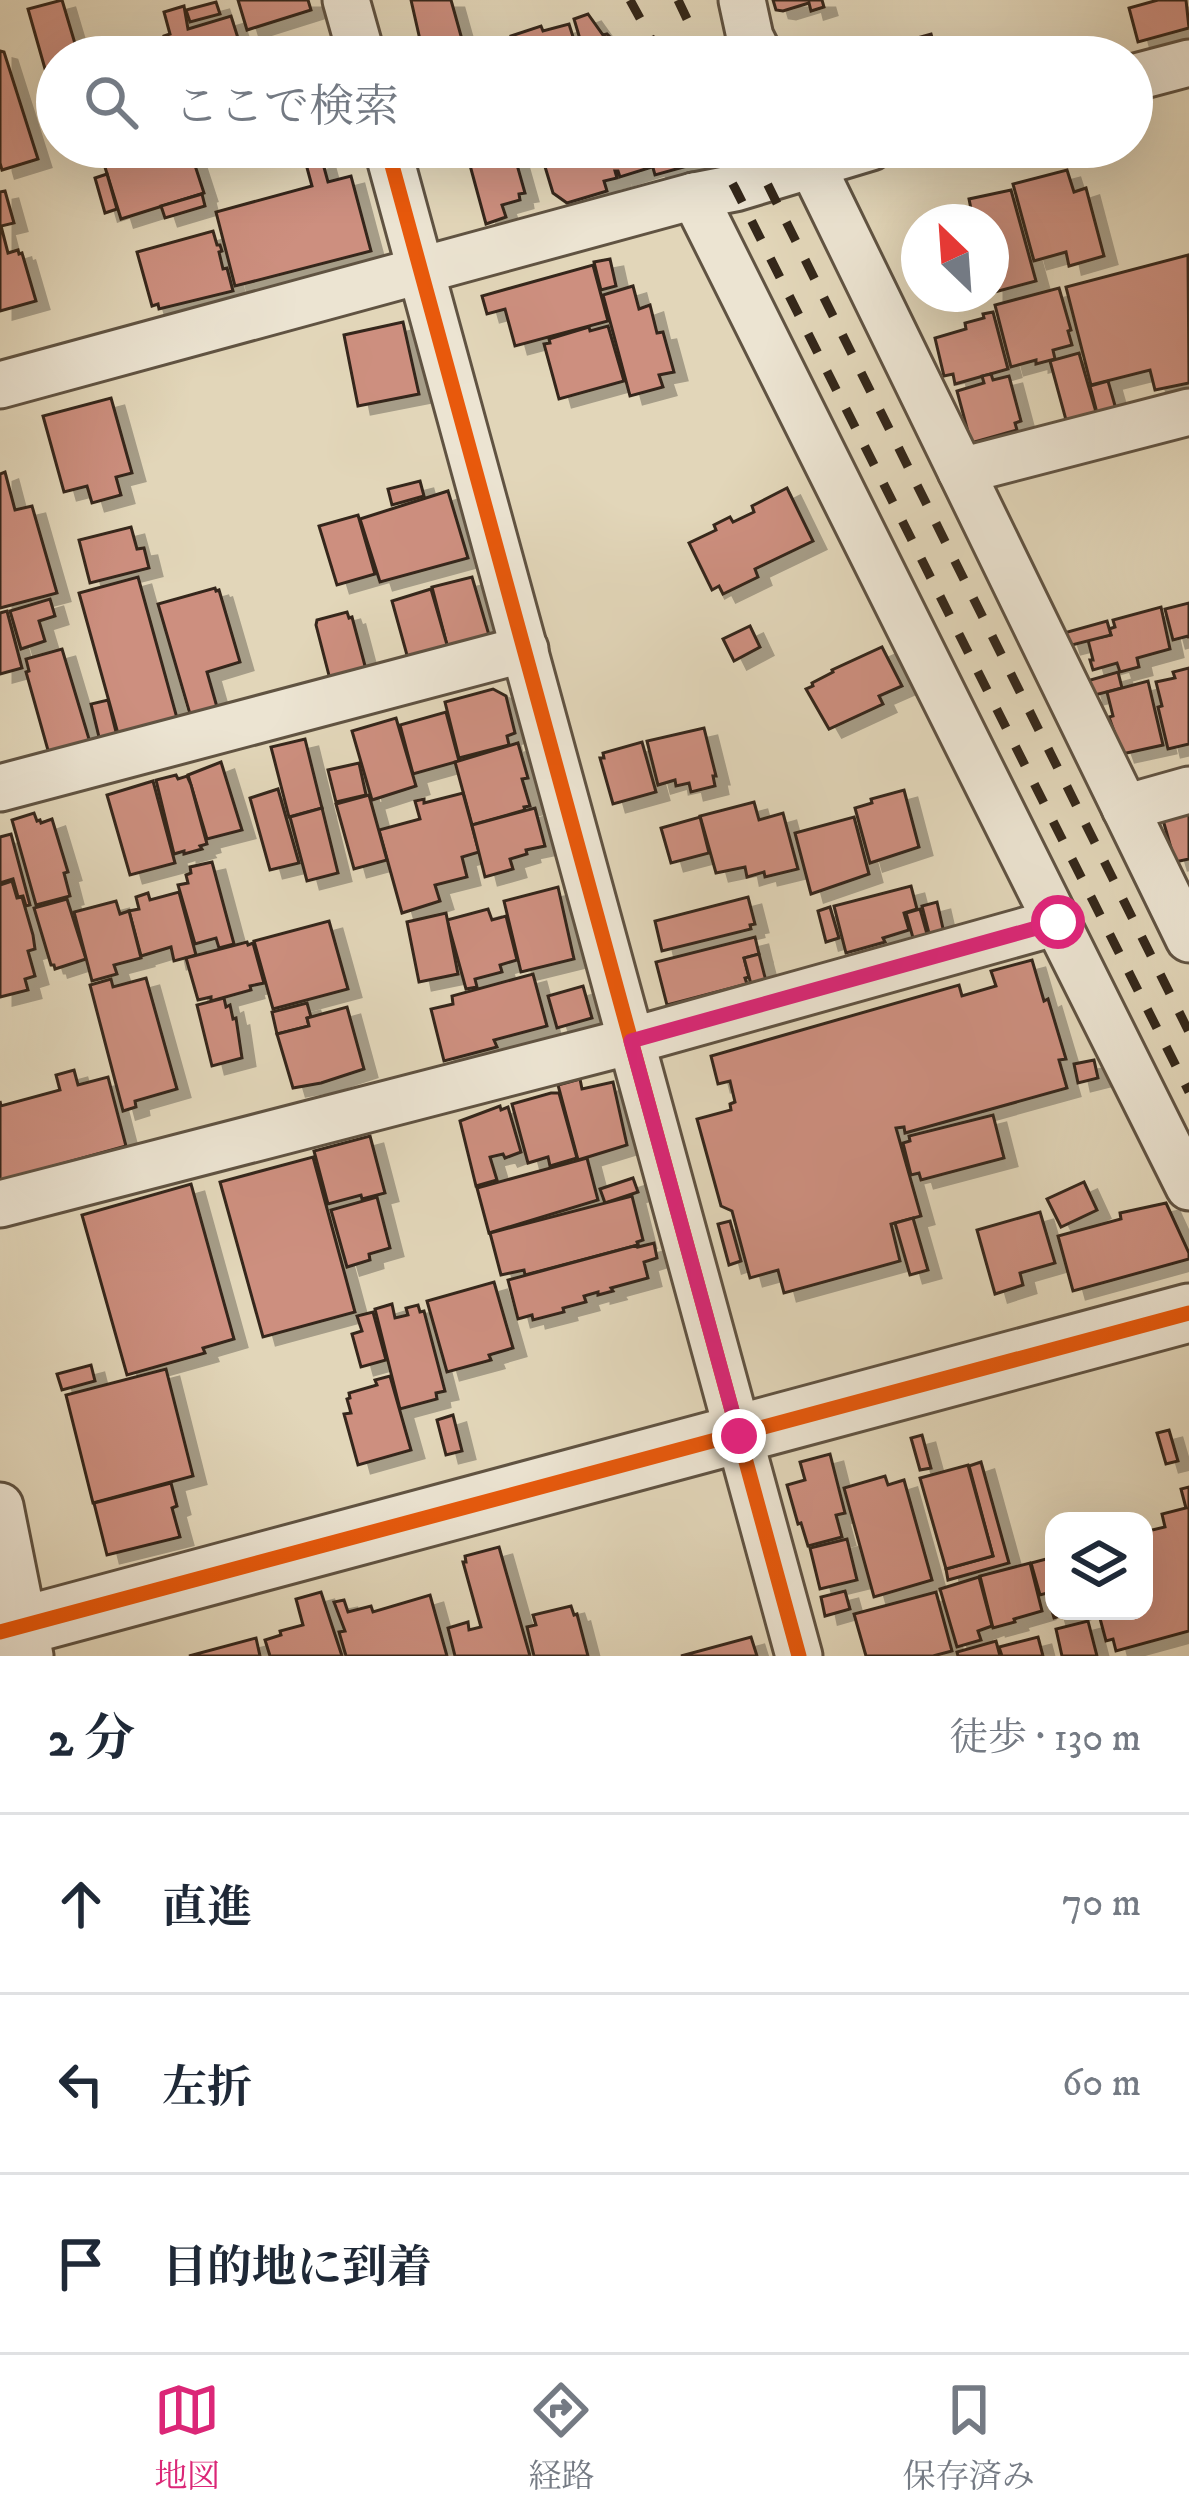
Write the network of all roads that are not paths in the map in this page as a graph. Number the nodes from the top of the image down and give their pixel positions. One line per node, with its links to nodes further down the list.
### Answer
1 (346, 0): 3 (street)
2 (742, 0): 4 (street)
3 (356, 36)
4 (751, 36)
5 (1189, 63): 6 (street)
6 (1153, 72)
7 (393, 168): 11 (street)
8 (779, 168): 10 (street)
9 (813, 168): 14 (street)
10 (694, 196): 11 (street); 19 (street)
11 (422, 270): 12 (street); 15 (street)
12 (0, 386)
13 (1189, 412): 14 (street)
14 (961, 471): 18 (street)
15 (525, 649): 16 (street); 21 (street)
16 (0, 788)
17 (1189, 790): 18 (street)
18 (1125, 808): 20 (street)
19 (1058, 922): 21 (street); 22 (street)
20 (1189, 939)
21 (631, 1041): 23 (street); 25 (street)
22 (1189, 1187)
23 (0, 1204)
24 (1189, 1313): 25 (street)
25 (739, 1436): 27 (street); 28 (street)
26 (0, 1506): 27 (street)
27 (18, 1638)
28 (799, 1656)

